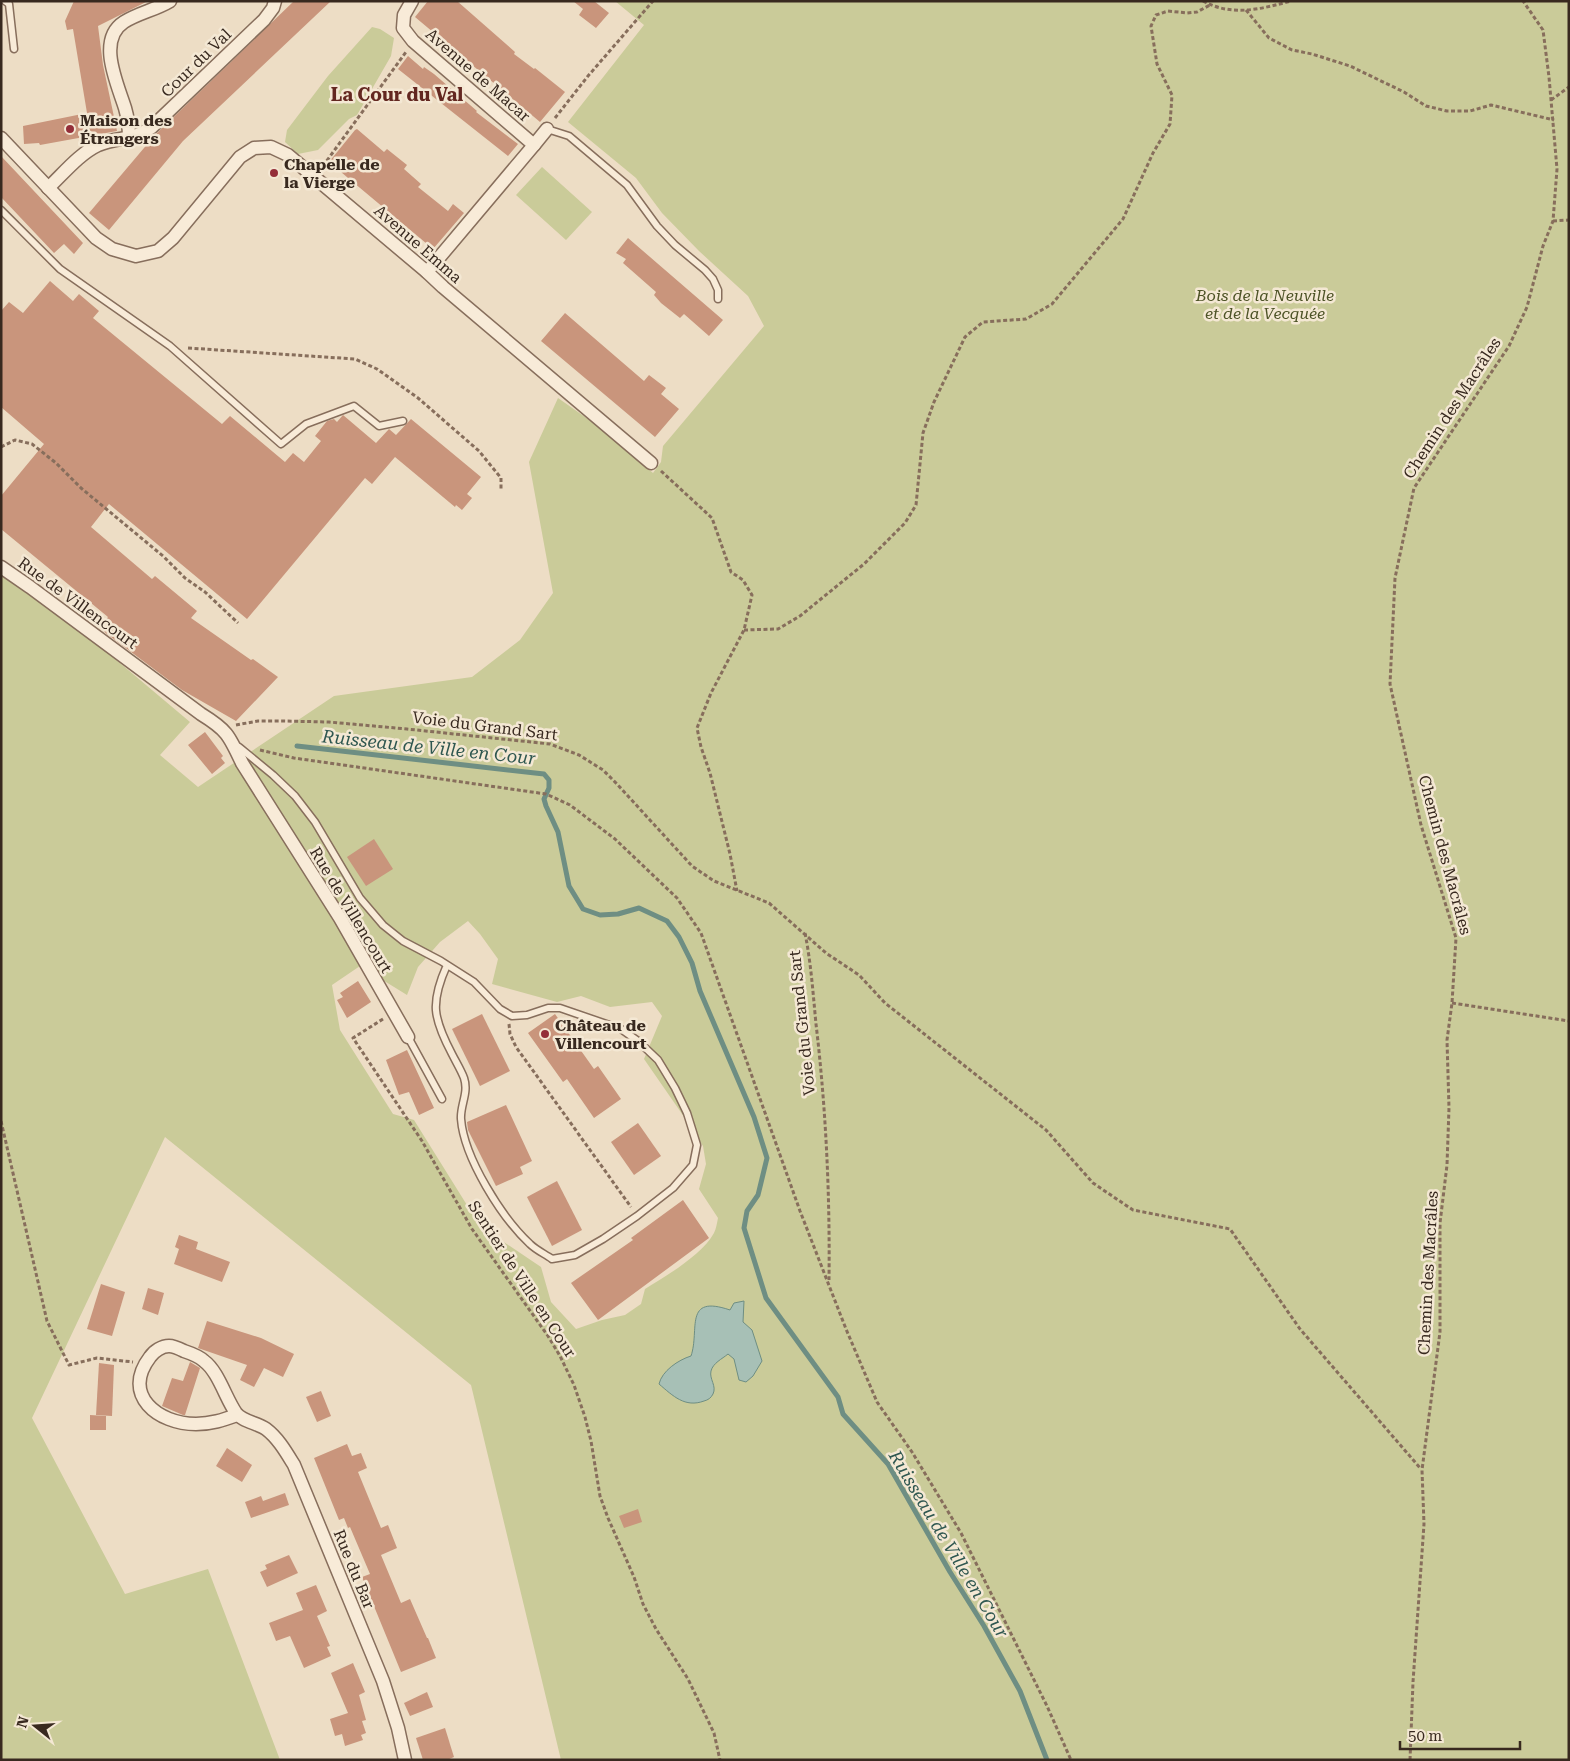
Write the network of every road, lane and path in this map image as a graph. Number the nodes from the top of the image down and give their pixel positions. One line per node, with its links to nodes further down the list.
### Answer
1 (5, 1): 11 (lane)
2 (170, 1): 18 (street)
3 (275, 1): 18 (street, Cour du Val)
4 (412, 1): 19 (street, Avenue de Macar)
5 (653, 1): 16 (path)
6 (1203, 1): 9 (path)
7 (1292, 1): 10 (path)
8 (1523, 1): 14 (path, Chemin des Macrâles)
9 (1210, 5): 10 (path); 34 (path)
10 (1246, 10): 15 (path)
11 (14, 49)
12 (407, 50): 20 (path)
13 (1569, 87): 14 (path)
14 (1551, 100): 15 (path, Chemin des Macrâles)
15 (1554, 120): 24 (path, Chemin des Macrâles)
16 (547, 129): 19 (street, Avenue de Macar); 26 (lane)
17 (1, 138): 21 (street)
18 (129, 139): 21 (street, Cour du Val)
19 (534, 145): 25 (street, Avenue de Macar)
20 (327, 160)
21 (48, 188): 25 (street, Avenue Emma)
22 (1, 210): 27 (lane)
23 (1569, 220): 24 (path)
24 (1553, 221): 40 (path, Chemin des Macrâles)
25 (427, 272): 30 (street, Avenue Emma)
26 (718, 300)
27 (170, 346): 28 (lane); 31 (path)
28 (403, 421)
29 (1, 447): 33 (path)
30 (651, 463): 34 (path)
31 (501, 490)
32 (1, 567): 35 (street, Rue de Villencourt)
33 (238, 623)
34 (744, 630): 37 (path)
35 (228, 735): 37 (path, Voie du Grand Sart); 39 (lane, Rue de Villencourt); 41 (street, Rue de Villencourt)
36 (258, 750): 48 (path)
37 (737, 890): 38 (path, Voie du Grand Sart)
38 (805, 933): 48 (path, Voie du Grand Sart); 51 (path)
39 (447, 964): 42 (lane, Rue de Villencourt); 47 (lane)
40 (1452, 1003): 43 (path); 51 (path, Chemin des Macrâles)
41 (394, 1012): 44 (street, Rue de Villencourt); 53 (path, Sentier de Ville en Cour)
42 (512, 1016): 47 (path); 47 (lane)
43 (1569, 1021)
44 (408, 1038): 45 (lane, Rue de Villencourt)
45 (442, 1100)
46 (1, 1121): 49 (path)
47 (637, 1216)
48 (829, 1283): 54 (path)
49 (144, 1365): 50 (street); 50 (street)
50 (237, 1414): 52 (street, Rue du Bar)
51 (1422, 1470): 55 (path, Chemin des Macrâles)
52 (405, 1760)
53 (720, 1760)
54 (1071, 1760)
55 (1410, 1760)

